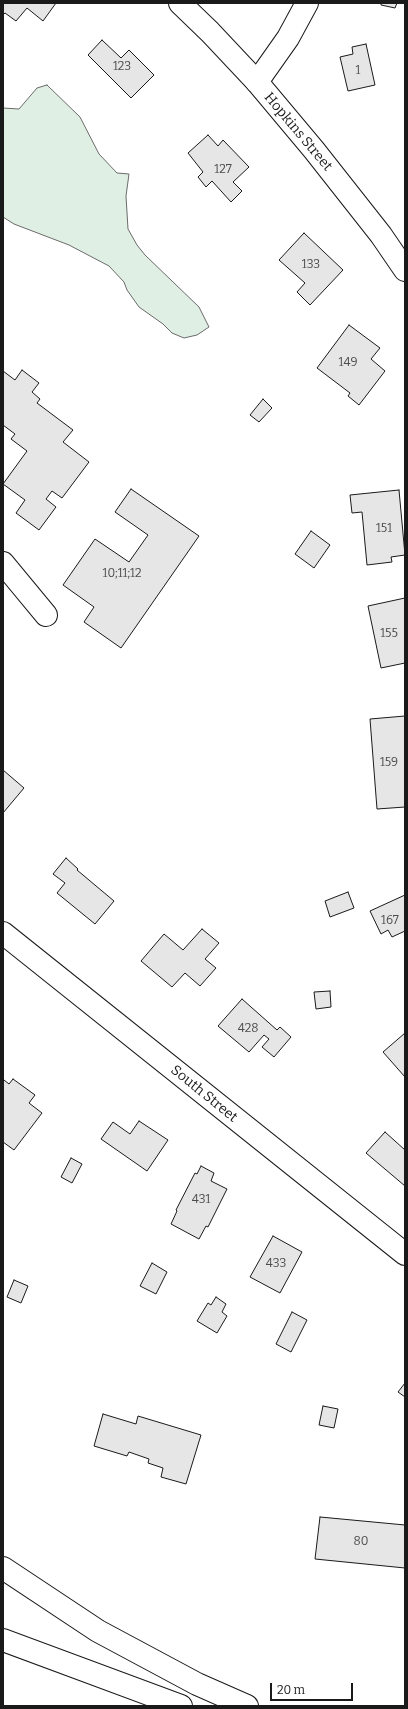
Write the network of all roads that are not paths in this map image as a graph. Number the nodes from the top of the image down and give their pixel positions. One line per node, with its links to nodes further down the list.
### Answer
1 (180, 3): 3 (main road, Hopkins Street)
2 (307, 3): 3 (main road)
3 (257, 82): 4 (main road, Hopkins Street)
4 (382, 236): 5 (main road); 6 (main road, Hopkins Street)
5 (405, 252)
6 (405, 270)
7 (3, 563): 8 (main road)
8 (46, 615)
9 (3, 933): 10 (main road, South Street)
10 (405, 1254)
11 (3, 1568): 14 (main road)
12 (3, 1640): 13 (main road)
13 (181, 1706)
14 (247, 1706)

